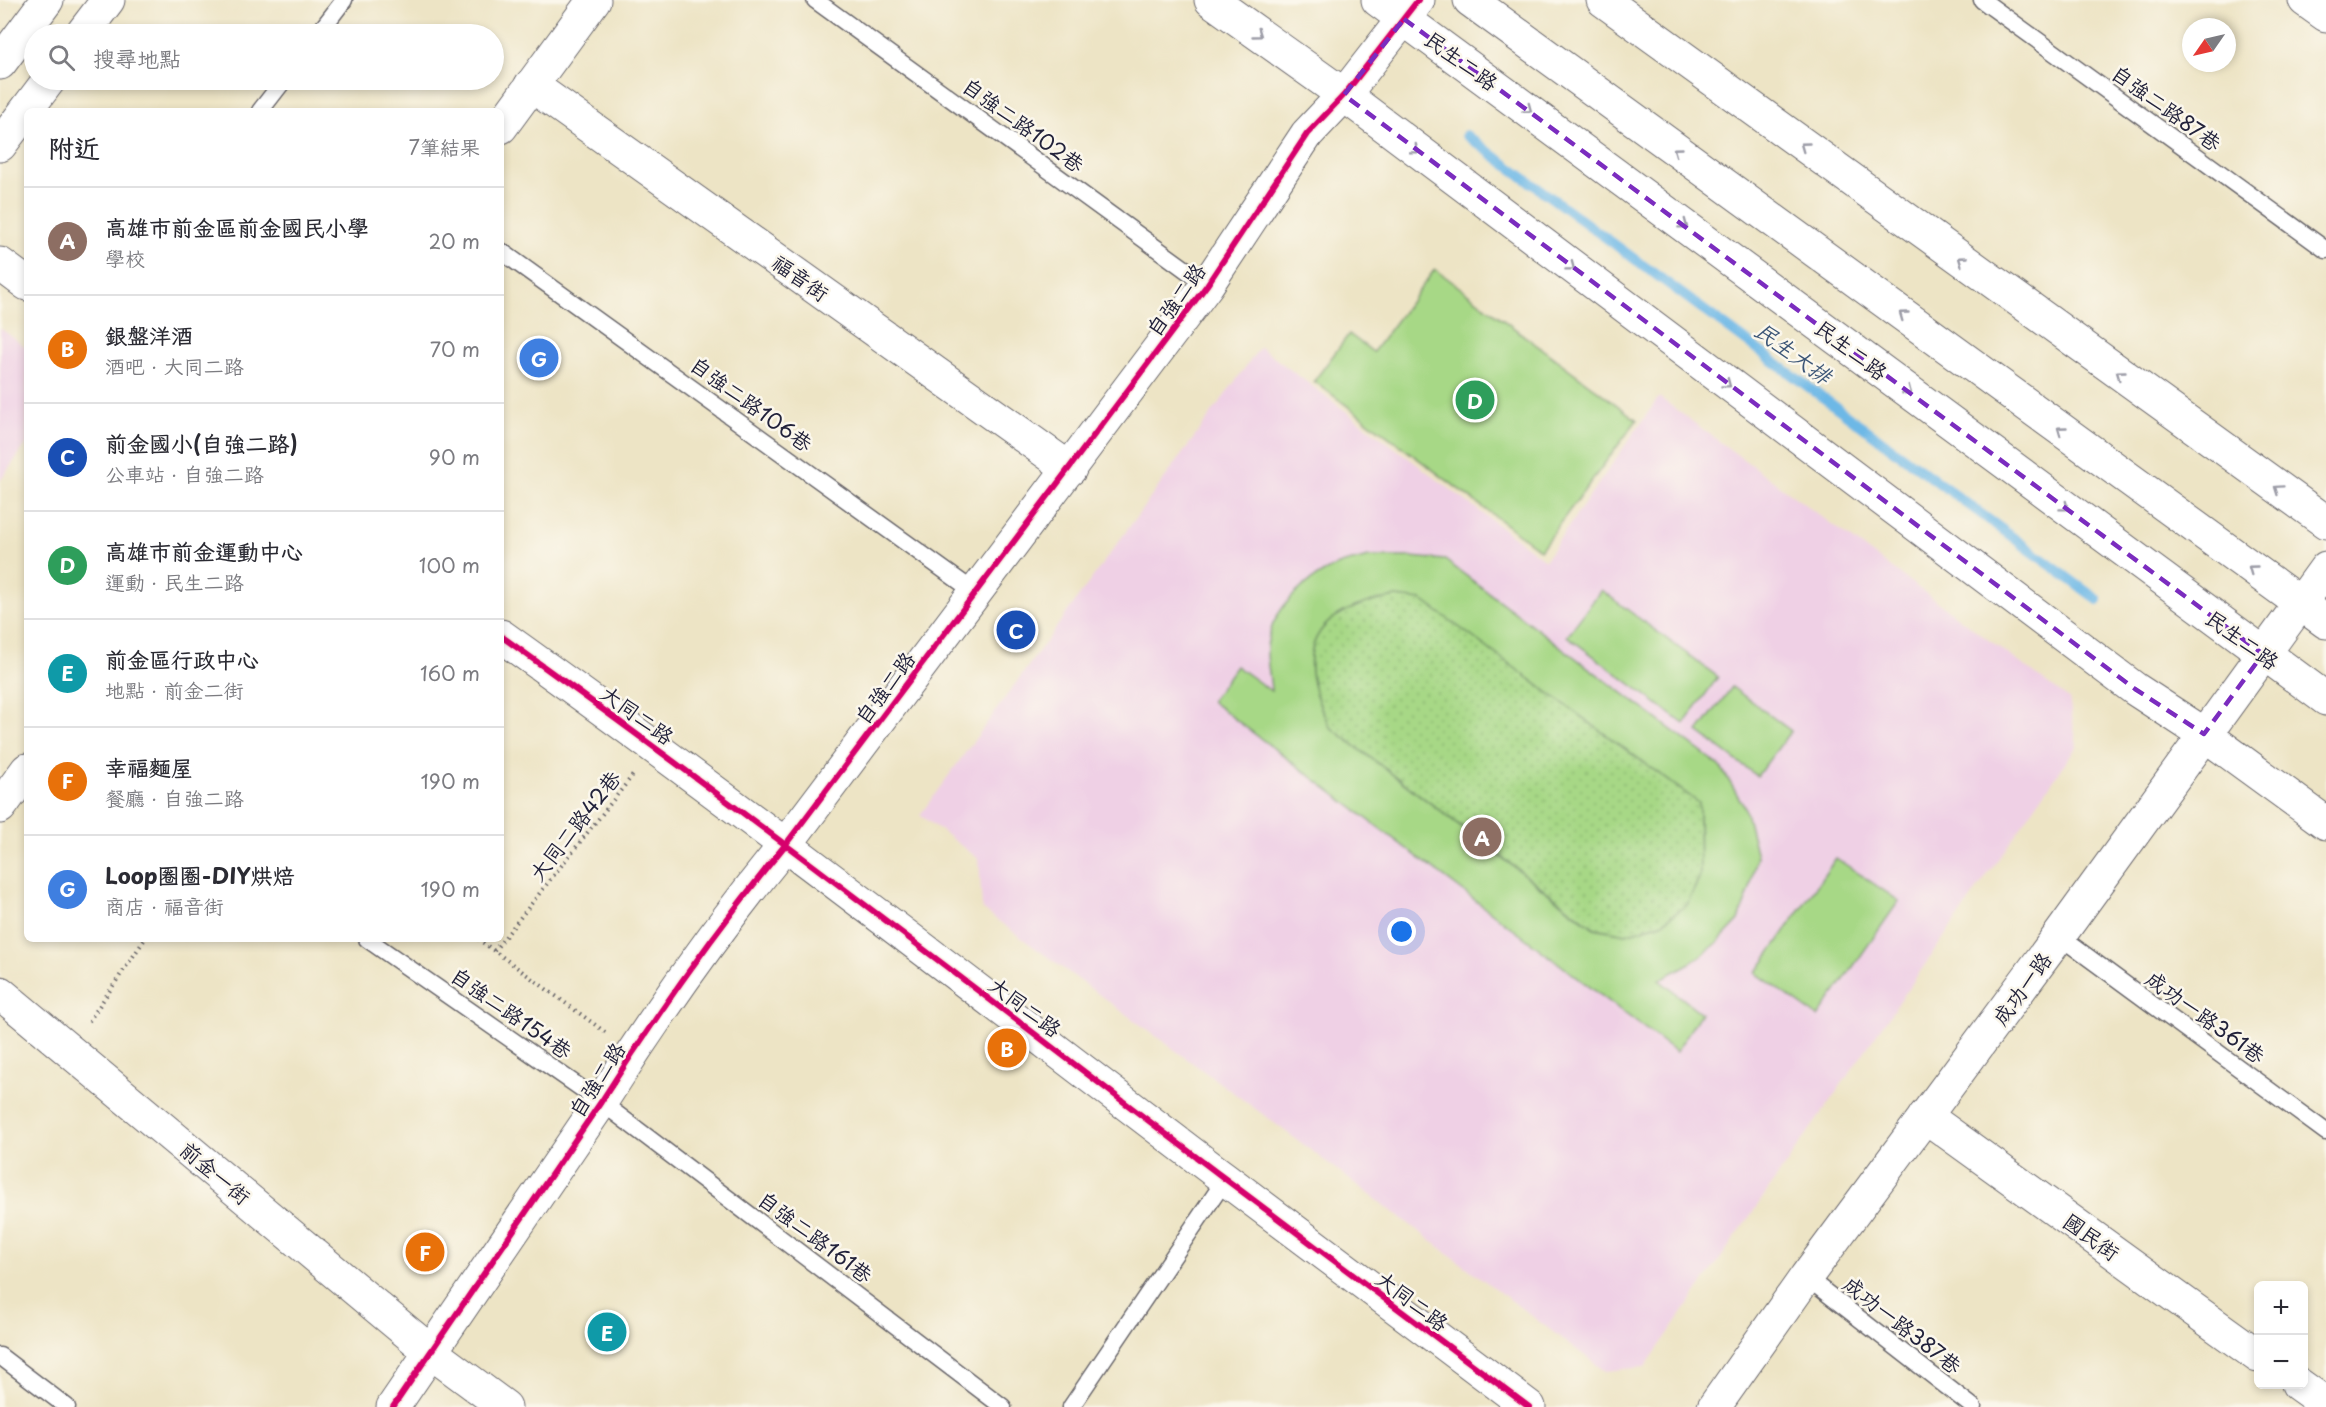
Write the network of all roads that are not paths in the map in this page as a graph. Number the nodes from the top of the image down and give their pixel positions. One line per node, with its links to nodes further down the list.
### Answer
1 (47, 0): 13 (street)
2 (108, 0): 14 (street)
3 (344, 0): 15 (lane)
4 (594, 0): 18 (street)
5 (815, 0): 31 (lane, 自強二路102巷)
6 (1211, 0): 21 (street, one-way to 21)
7 (1470, 0): 36 (street, one-way to 7)
8 (1603, 0): 33 (street, one-way to 8)
9 (1982, 0): 27 (lane, 自強二路87巷)
10 (2305, 0): 12 (street)
11 (1400, 6): 21 (street, 自強二路); 39 (street, 民生二路, one-way to 39)
12 (2326, 15)
13 (29, 24)
14 (90, 24)
15 (326, 24)
16 (24, 31): 17 (street)
17 (0, 63)
18 (531, 86): 25 (street); 32 (street, 福音街)
19 (41, 90): 22 (street)
20 (276, 90): 23 (lane)
21 (1344, 95): 31 (street, 自強二路); 41 (street, one-way to 41)
22 (28, 108)
23 (262, 108)
24 (24, 113): 26 (street)
25 (504, 123)
26 (0, 145)
27 (2326, 250)
28 (504, 253): 35 (lane, 自強二路106巷)
29 (0, 264): 30 (street)
30 (24, 282)
31 (1207, 285): 32 (street, 自強二路)
32 (1070, 469): 35 (street, 自強二路)
33 (2326, 522)
34 (2326, 568): 36 (street, 成功一路)
35 (976, 592): 45 (street, 自強二路)
36 (2300, 603): 37 (street); 39 (street, 成功一路)
37 (2326, 622)
38 (504, 638): 45 (street, 大同二路)
39 (2263, 654): 40 (street, 民生二路); 41 (street, 成功一路)
40 (2326, 699)
41 (2204, 734): 44 (street); 46 (street, 成功一路)
42 (24, 774): 43 (street)
43 (0, 807)
44 (2326, 823)
45 (786, 844): 49 (street, 自強二路); 52 (street, 大同二路)
46 (2059, 936): 50 (street, 成功一路); 51 (lane, 成功一路361巷)
47 (371, 942): 49 (lane, 自強二路154巷)
48 (0, 993): 55 (street, 前金一街)
49 (601, 1102): 55 (street, 自強二路); 62 (lane, 自強二路161巷)
50 (1925, 1116): 53 (street, 成功一路); 54 (street, 國民街)
51 (2326, 1132)
52 (1225, 1179): 63 (lane); 64 (street, 大同二路)
53 (1806, 1277): 65 (street, 成功一路); 66 (lane, 成功一路387巷)
54 (2254, 1352)
55 (432, 1353): 60 (street, 自強二路); 61 (street, 前金一街)
56 (0, 1356): 59 (lane)
57 (2305, 1389): 58 (street)
58 (2326, 1404)
59 (67, 1407)
60 (393, 1407)
61 (505, 1407)
62 (1003, 1407)
63 (1071, 1407)
64 (1529, 1407)
65 (1714, 1407)
66 (1973, 1407)

